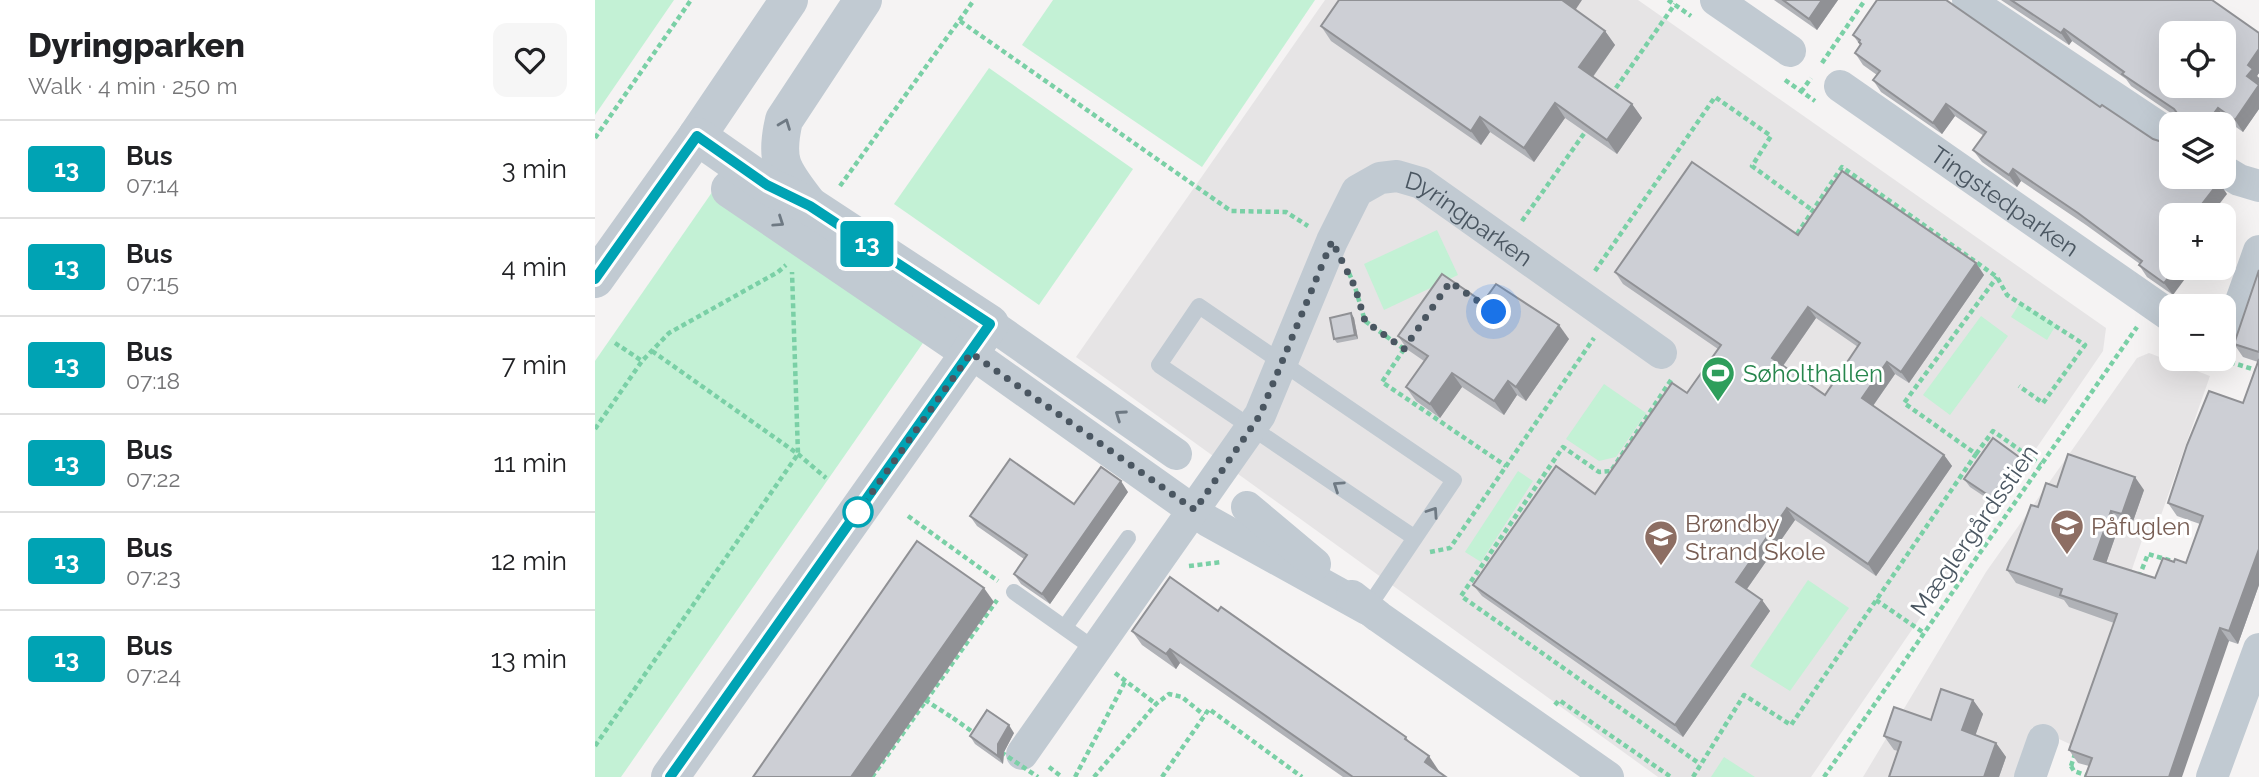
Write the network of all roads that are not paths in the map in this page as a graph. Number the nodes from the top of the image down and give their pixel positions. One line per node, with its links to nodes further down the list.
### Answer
1 (789, 0): 8 (street)
2 (863, 0): 11 (street, one-way to 2)
3 (1716, 0): 5 (street)
4 (1968, 0): 7 (street)
5 (1790, 51)
6 (1840, 86): 14 (street, Tingstedparken)
7 (2159, 127)
8 (689, 146): 11 (street); 13 (street); 16 (street, one-way to 16)
9 (2236, 178): 10 (street)
10 (2259, 186)
11 (825, 196): 16 (street)
12 (2259, 251): 15 (street)
13 (595, 279)
14 (2159, 308)
15 (2236, 312)
16 (980, 338): 20 (street, one-way to 16); 22 (street); 32 (street)
17 (1282, 363): 18 (street, Dyringparken); 19 (street, Dyringparken); 19 (lane); 24 (lane, one-way to 17)
18 (1667, 365)
19 (1252, 428): 22 (street, Dyringparken); 24 (lane, one-way to 19)
20 (1176, 454)
21 (1247, 507): 26 (street)
22 (1195, 510): 26 (street); 29 (street, Dyringparken)
23 (1128, 538): 27 (lane)
24 (1419, 546): 26 (lane)
25 (1010, 589): 27 (lane)
26 (1367, 609): 33 (street)
27 (1065, 627): 29 (lane)
28 (2259, 649): 35 (street)
29 (1096, 650): 31 (street, Dyringparken)
30 (2043, 740): 34 (street)
31 (1015, 765)
32 (670, 777)
33 (1608, 777)
34 (2030, 777)
35 (2212, 777)

